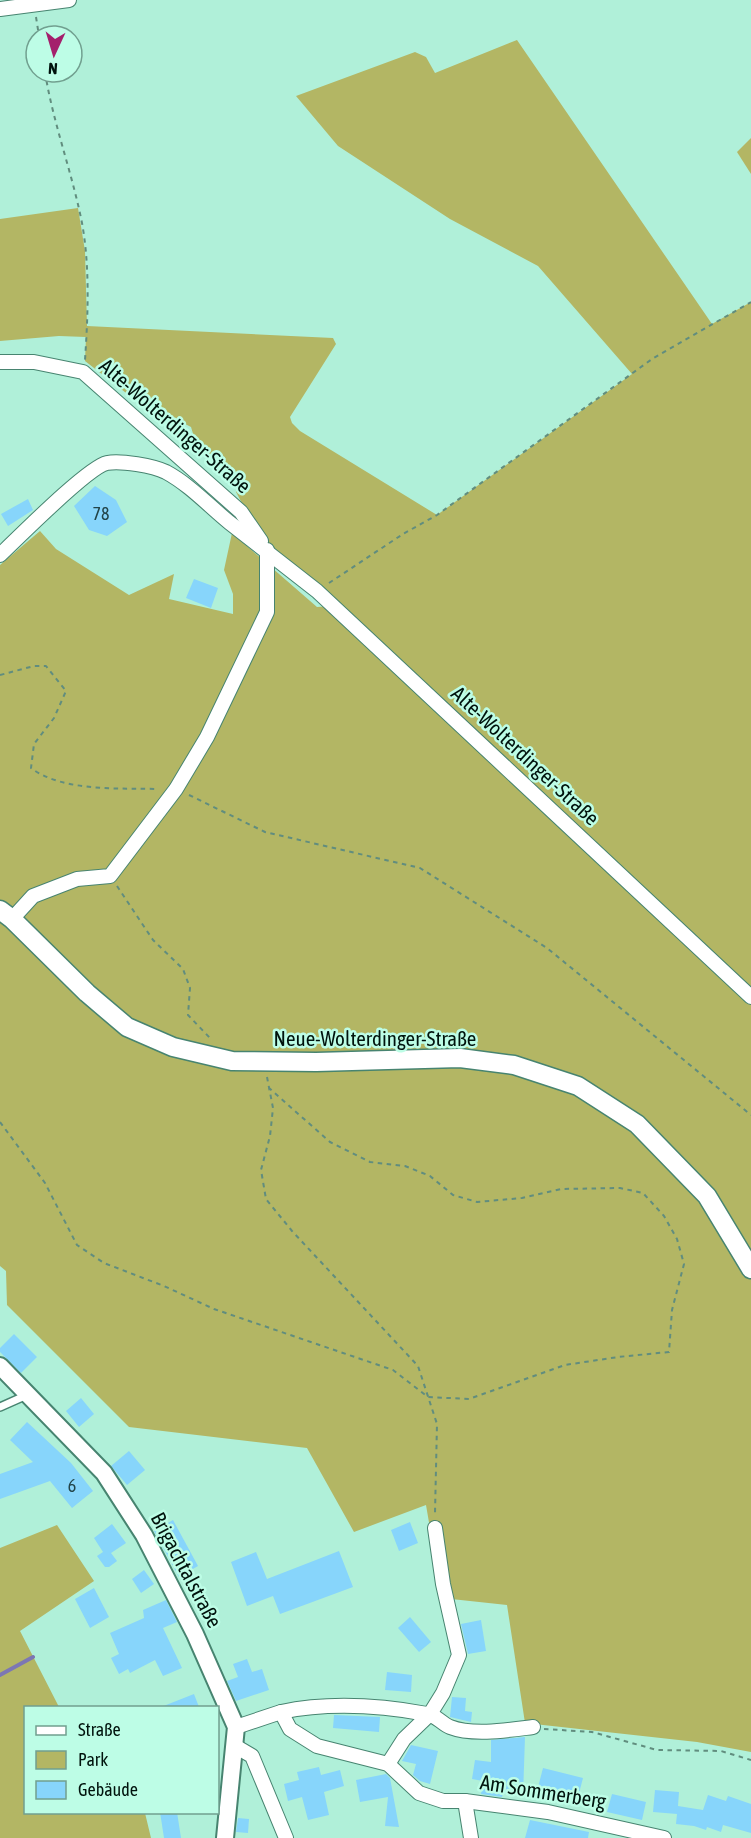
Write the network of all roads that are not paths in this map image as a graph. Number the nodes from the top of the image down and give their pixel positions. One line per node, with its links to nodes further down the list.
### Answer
1 (69, 0): 2 (street)
2 (3, 6)
3 (0, 362): 4 (street, Alte-Wolterdinger-Straße)
4 (267, 550): 5 (street, Alte-Wolterdinger-Straße); 6 (street); 7 (street, Alte-Wolterdinger-Straße)
5 (0, 555)
6 (6, 915): 8 (main road, Neue-Wolterdinger-Straße)
7 (751, 997)
8 (751, 1269)
9 (0, 1365): 10 (street, Brigachtalstraße)
10 (29, 1394): 11 (lane); 15 (street, Brigachtalstraße)
11 (0, 1407)
12 (435, 1528): 14 (street)
13 (281, 1712): 14 (street); 15 (street); 18 (street)
14 (430, 1714): 16 (street); 18 (street)
15 (236, 1727): 17 (street, Brigachtalstraße)
16 (533, 1727)
17 (235, 1746): 21 (street, Brigachtalstraße); 22 (street)
18 (388, 1764): 19 (street, Am Sommerberg)
19 (465, 1801): 20 (street, Am Sommerberg); 23 (street)
20 (614, 1825): 24 (street, Am Sommerberg); 25 (street, Am Sommerberg)
21 (225, 1838)
22 (286, 1838)
23 (471, 1838)
24 (623, 1838)
25 (664, 1838)

